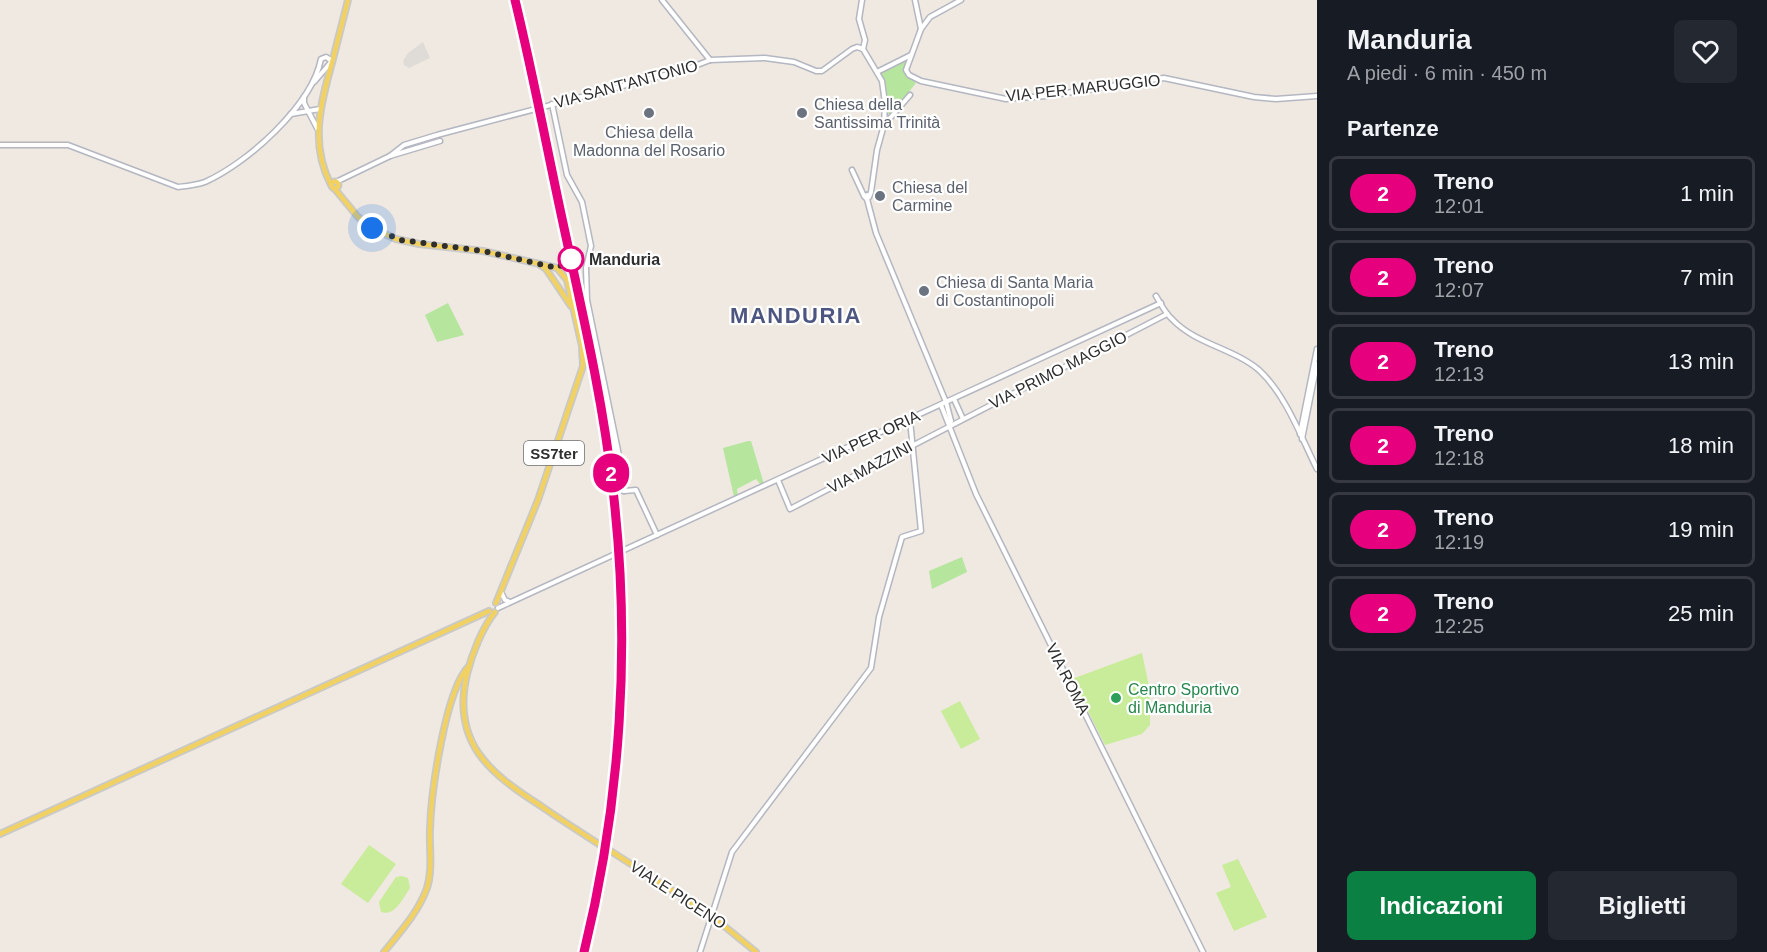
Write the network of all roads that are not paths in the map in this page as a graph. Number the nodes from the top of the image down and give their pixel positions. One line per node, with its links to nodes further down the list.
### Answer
1 (348, 0): 10 (main road)
2 (662, 0): 9 (street)
3 (862, 0): 7 (street)
4 (915, 0): 6 (street)
5 (961, 0): 6 (street)
6 (921, 29): 8 (street)
7 (863, 49): 9 (street, VIA SANT'ANTONIO); 11 (street)
8 (911, 55): 11 (street); 15 (street, VIA PER MARUGGIO)
9 (710, 60): 16 (street, VIA SANT'ANTONIO)
10 (332, 61): 12 (street); 12 (street); 17 (main road)
11 (877, 72): 19 (street)
12 (314, 82): 14 (street)
13 (910, 95): 21 (street)
14 (304, 96): 18 (street); 20 (street)
15 (1317, 96)
16 (552, 104): 26 (street, VIA SANT'ANTONIO); 52 (street)
17 (320, 109): 18 (street); 23 (main road)
18 (309, 111): 20 (street); 23 (street)
19 (885, 114): 21 (street); 22 (street)
20 (290, 115): 25 (street)
21 (891, 117): 22 (street)
22 (884, 125): 29 (street)
23 (317, 128): 28 (main road)
24 (440, 141): 26 (street)
25 (0, 145)
26 (390, 156): 28 (street)
27 (852, 170): 29 (street)
28 (336, 184): 30 (main road, SS7ter)
29 (867, 198): 42 (street, VIA ROMA)
30 (538, 264): 31 (main road, SS7ter); 32 (main road, SS7ter)
31 (553, 267): 32 (main road); 33 (main road, SS7ter)
32 (550, 275): 34 (main road, SS7ter)
33 (569, 291): 34 (main road); 37 (main road, SS7ter)
34 (564, 294): 37 (main road, SS7ter)
35 (1156, 296): 36 (street)
36 (1161, 303): 38 (street); 41 (street, VIA PER ORIA)
37 (575, 313): 53 (main road, SS7ter)
38 (1167, 314): 44 (street, VIA PRIMO MAGGIO); 47 (street)
39 (1317, 349): 47 (street)
40 (1317, 364): 48 (street)
41 (954, 399): 42 (street, VIA PER ORIA); 44 (street)
42 (946, 402): 43 (street, VIA PER ORIA); 46 (street, VIA ROMA)
43 (941, 405): 45 (street, VIA PER ORIA); 46 (street)
44 (963, 419): 46 (street, VIA PRIMO MAGGIO)
45 (910, 420): 49 (street); 51 (street, VIA PER ORIA)
46 (949, 426): 49 (street, VIA MAZZINI); 68 (street, VIA ROMA)
47 (1299, 434): 48 (street)
48 (1302, 440): 50 (street)
49 (912, 445): 51 (street, VIA MAZZINI); 64 (street)
50 (1317, 469)
51 (778, 480): 52 (street, VIA PER ORIA)
52 (657, 535): 54 (street, VIA PER ORIA)
53 (502, 590): 54 (street); 55 (main road)
54 (508, 603): 55 (street, VIA PER ORIA)
55 (493, 607): 56 (main road); 57 (main road, VIALE PICENO)
56 (476, 617): 57 (main road); 63 (main road)
57 (487, 625): 58 (main road, VIALE PICENO)
58 (470, 664): 59 (main road); 60 (main road, VIALE PICENO)
59 (455, 692): 60 (main road); 62 (main road)
60 (464, 692): 61 (main road, VIALE PICENO); 62 (main road)
61 (463, 703): 62 (main road); 64 (main road, VIALE PICENO, bridge)
62 (451, 704): 65 (main road)
63 (0, 834)
64 (712, 916): 66 (street); 67 (main road, VIALE PICENO)
65 (384, 952)
66 (700, 952)
67 (756, 952)
68 (1203, 952)

